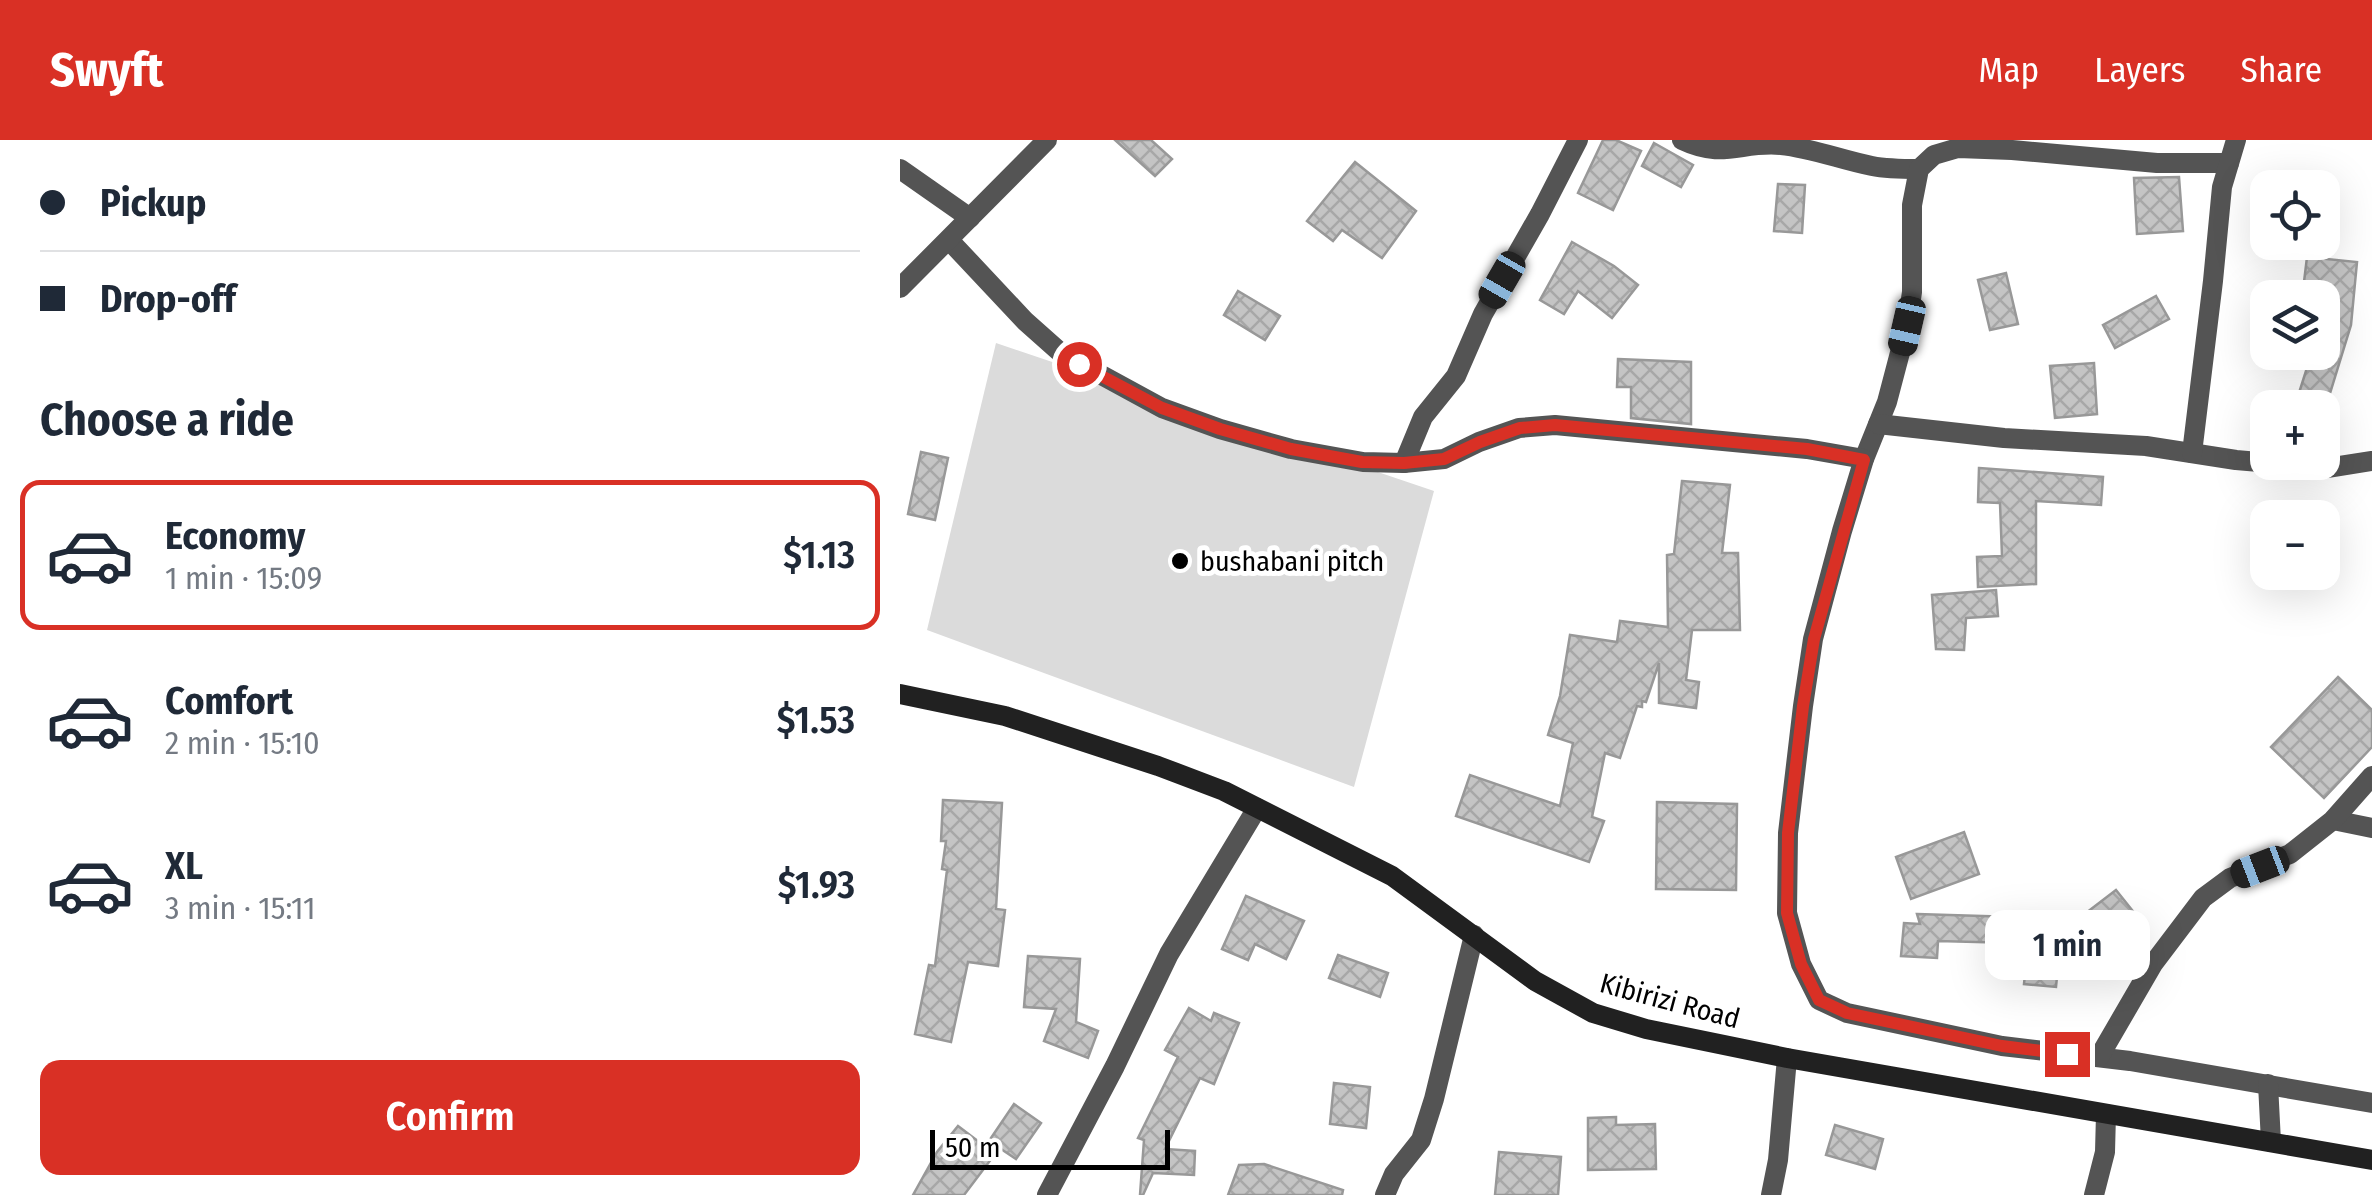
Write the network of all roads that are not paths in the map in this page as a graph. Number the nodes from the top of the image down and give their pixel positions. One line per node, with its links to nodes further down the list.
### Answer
1 (1047, 140): 8 (street)
2 (1578, 140): 15 (street)
3 (1682, 140): 7 (street)
4 (2236, 140): 5 (street)
5 (2228, 162): 7 (street); 12 (street)
6 (900, 170): 8 (street)
7 (1918, 170): 11 (street)
8 (970, 218): 9 (street)
9 (949, 240): 10 (street); 15 (street)
10 (900, 288)
11 (1878, 424): 12 (street); 13 (street)
12 (2192, 453): 14 (street)
13 (1864, 460): 15 (street); 22 (street)
14 (2372, 461)
15 (1404, 463)
16 (900, 694): 18 (street, Kibirizi Road)
17 (2372, 776): 19 (street)
18 (1258, 808): 21 (street, Kibirizi Road); 29 (street)
19 (2332, 820): 20 (street); 22 (street)
20 (2372, 828)
21 (1474, 936): 23 (street, Kibirizi Road); 30 (street)
22 (2100, 1057): 24 (street)
23 (1787, 1058): 26 (street, Kibirizi Road); 31 (street)
24 (2268, 1084): 25 (street); 27 (street)
25 (2372, 1104)
26 (2106, 1114): 27 (street, Kibirizi Road); 32 (street)
27 (2271, 1142): 28 (street, Kibirizi Road)
28 (2372, 1160)
29 (1047, 1195)
30 (1385, 1195)
31 (1771, 1195)
32 (2094, 1195)

